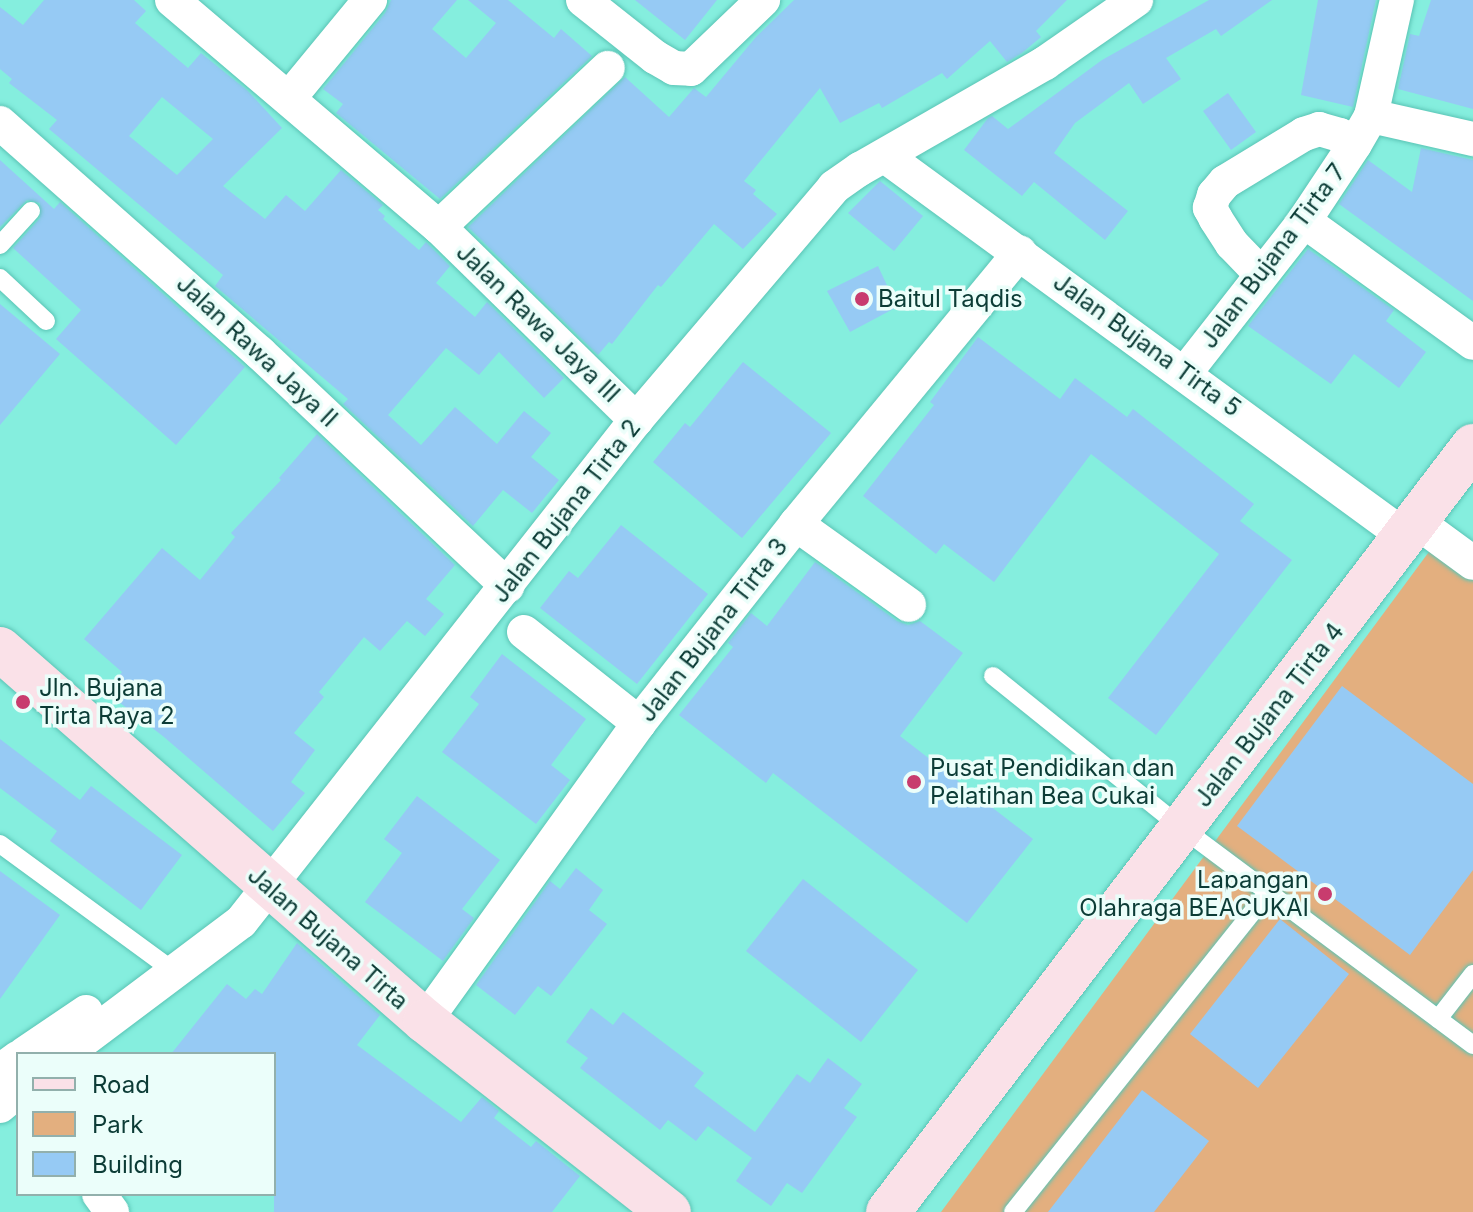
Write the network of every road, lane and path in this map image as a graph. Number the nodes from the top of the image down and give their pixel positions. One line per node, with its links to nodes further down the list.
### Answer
1 (172, 0): 8 (street, Jalan Rawa Jaya III)
2 (370, 0): 8 (street)
3 (583, 0): 4 (street)
4 (763, 0)
5 (1136, 0): 12 (street, Jalan Bujana Tirta 2)
6 (1397, 0): 10 (street, Jalan Bujana Tirta 7)
7 (608, 68): 15 (street, Jalan Rawa Jaya III)
8 (290, 97): 15 (street, Jalan Rawa Jaya III)
9 (0, 123): 28 (street, Jalan Rawa Jaya II)
10 (1363, 130): 11 (street); 14 (street, Jalan Bujana Tirta 7); 18 (street)
11 (1473, 139)
12 (885, 156): 17 (street, Jalan Bujana Tirta 5); 23 (street, Jalan Bujana Tirta 2)
13 (31, 211): 16 (lane)
14 (1304, 221): 18 (street, Jalan Bujana Tirta 7); 21 (street)
15 (439, 227): 23 (street, Jalan Rawa Jaya III)
16 (0, 245)
17 (1020, 252): 22 (street, Jalan Bujana Tirta 5); 25 (street, Jalan Bujana Tirta 3)
18 (1261, 274): 22 (street, Jalan Bujana Tirta 7)
19 (0, 278): 20 (lane)
20 (46, 321)
21 (1473, 343)
22 (1185, 373): 26 (street, Jalan Bujana Tirta 5)
23 (636, 420): 28 (street, Jalan Bujana Tirta 2)
24 (1473, 446): 26 (street, Jalan Bujana Tirta 4)
25 (796, 524): 29 (street); 33 (street, Jalan Bujana Tirta 3)
26 (1412, 530): 27 (street, Jalan Bujana Tirta 5); 34 (street, Jalan Bujana Tirta 4)
27 (1473, 563)
28 (507, 586): 36 (street, Jalan Bujana Tirta 2)
29 (909, 605)
30 (524, 632): 33 (street)
31 (0, 649): 36 (street, Jalan Bujana Tirta)
32 (993, 676): 34 (lane)
33 (639, 723): 41 (street, Jalan Bujana Tirta 3)
34 (1182, 828): 37 (lane); 49 (street, Jalan Bujana Tirta 4)
35 (0, 844): 38 (lane)
36 (271, 889): 38 (street, Jalan Bujana Tirta 2); 41 (street, Jalan Bujana Tirta)
37 (1268, 892): 40 (lane); 50 (lane)
38 (176, 973): 42 (street, Jalan Bujana Tirta 2)
39 (1473, 974): 40 (lane)
40 (1438, 1019): 43 (lane)
41 (425, 1021): 48 (street, Jalan Bujana Tirta)
42 (99, 1026): 44 (street); 45 (street, Jalan Bujana Tirta 2)
43 (1473, 1045)
44 (27, 1052)
45 (67, 1052)
46 (16, 1093): 47 (street)
47 (0, 1106)
48 (669, 1212)
49 (888, 1212)
50 (1013, 1212)

